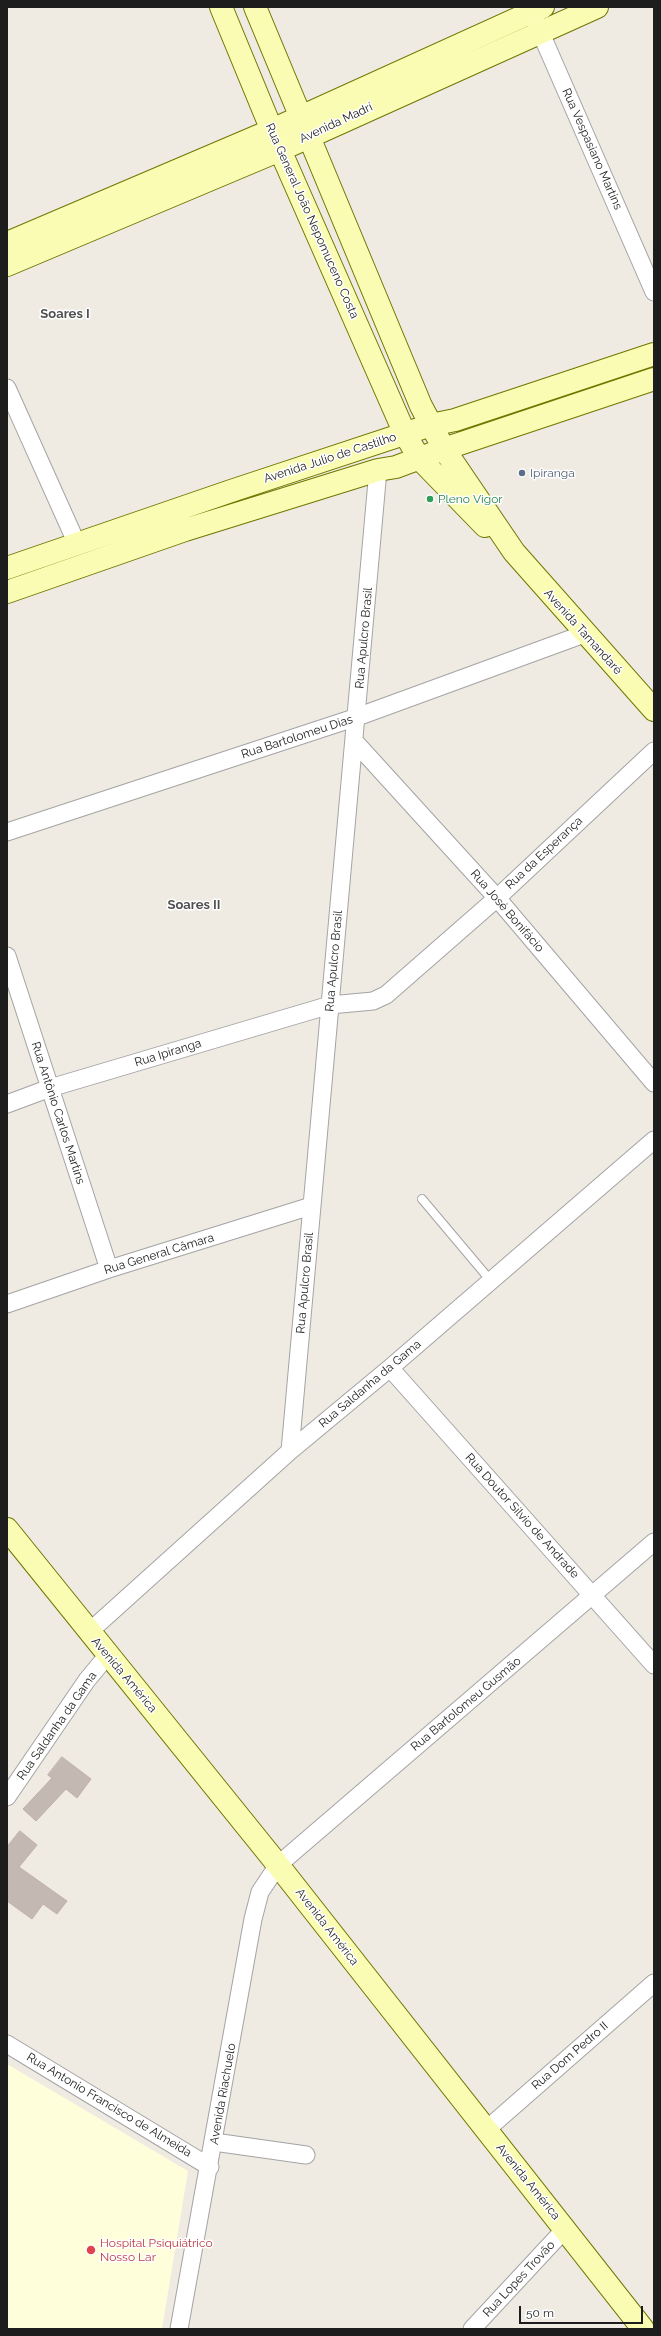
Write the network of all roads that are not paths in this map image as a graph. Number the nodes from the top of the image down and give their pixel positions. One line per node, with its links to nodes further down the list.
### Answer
1 (221, 7): 6 (main road, Rua General João Nepomuceno Costa)
2 (255, 7): 5 (main road)
3 (597, 7): 4 (main road, Avenida Madrí)
4 (536, 14): 5 (main road, Avenida Madrí); 11 (street, Rua Vespasiano Martins)
5 (305, 126): 6 (main road, Avenida Madrí); 7 (main road, Avenida Madrí); 15 (main road)
6 (272, 130): 7 (main road, Rua General João Nepomuceno Costa); 8 (main road, Avenida Madrí)
7 (280, 150): 9 (main road, Avenida Madrí); 10 (main road, Rua General João Nepomuceno Costa)
8 (7, 243)
9 (7, 265)
10 (335, 273): 15 (main road); 17 (main road, Rua General João Nepomuceno Costa)
11 (654, 292)
12 (654, 354): 16 (main road, Avenida Julio de Castilho)
13 (654, 379): 18 (main road, Avenida Julio de Castilho)
14 (7, 388): 21 (street)
15 (415, 390): 16 (main road)
16 (431, 425): 17 (main road, Avenida Julio de Castilho); 18 (main road, Avenida Tamandaré)
17 (405, 434): 19 (main road, Avenida Tamandaré); 21 (main road, Avenida Julio de Castilho)
18 (444, 449): 19 (main road, Avenida Julio de Castilho); 22 (main road, Avenida Tamandaré)
19 (419, 458): 20 (main road, Avenida Julio de Castilho); 22 (main road, Avenida Tamandaré)
20 (378, 470): 24 (main road, Avenida Julio de Castilho); 27 (street, Rua Apulcro Brasil)
21 (77, 544): 23 (main road, Avenida Julio de Castilho)
22 (514, 552): 25 (main road, Avenida Tamandaré)
23 (7, 568)
24 (7, 592)
25 (584, 634): 26 (main road, Avenida Tamandaré); 27 (street, Rua Bartolomeu Dias)
26 (654, 710)
27 (357, 717): 28 (street, Rua Apulcro Brasil); 30 (street, Rua Bartolomeu Dias)
28 (355, 742): 31 (street, Rua José Bonifácio); 33 (street, Rua Apulcro Brasil)
29 (654, 750): 31 (street, Rua da Esperança)
30 (7, 832)
31 (497, 898): 33 (street, Rua da Esperança); 34 (street, Rua José Bonifácio)
32 (7, 956): 35 (street, Rua Antônio Carlos Martins)
33 (330, 1005): 35 (street, Rua Ipiranga); 39 (street, Rua Apulcro Brasil)
34 (654, 1084)
35 (50, 1088): 36 (street, Rua Ipiranga); 40 (street, Rua Antônio Carlos Martins)
36 (7, 1104)
37 (654, 1140): 41 (street, Rua Saldanha da Gama)
38 (422, 1199): 41 (lane)
39 (311, 1206): 40 (street, Rua General Câmara); 44 (street, Rua Apulcro Brasil)
40 (109, 1269): 42 (street, Rua General Câmara)
41 (491, 1281): 43 (street, Rua Saldanha da Gama)
42 (7, 1304)
43 (390, 1368): 44 (street, Rua Saldanha da Gama); 47 (street, Rua Doutor Sílvio de Andrade)
44 (290, 1451): 48 (street, Rua Saldanha da Gama)
45 (7, 1529): 48 (main road, Avenida América)
46 (654, 1542): 47 (street, Rua Bartolomeu Gusmão)
47 (593, 1596): 50 (street, Rua Doutor Sílvio de Andrade); 52 (street, Rua Bartolomeu Gusmão)
48 (89, 1632): 49 (main road, Avenida América)
49 (108, 1656): 51 (street, Rua Saldanha da Gama); 52 (main road, Avenida América)
50 (654, 1665)
51 (7, 1798)
52 (278, 1865): 55 (main road, Avenida América); 56 (street, Avenida Riachuelo)
53 (654, 1982): 55 (street, Rua Dom Pedro II)
54 (7, 2044): 58 (street, Rua Antonio Francisco de Almeida)
55 (486, 2130): 59 (main road, Avenida América)
56 (214, 2142): 57 (street); 58 (street, Avenida Riachuelo)
57 (306, 2155)
58 (210, 2166): 61 (street, Avenida Riachuelo)
59 (565, 2229): 60 (main road, Avenida América); 62 (street, Rua Lopes Trovão)
60 (636, 2327)
61 (180, 2329)
62 (472, 2329)

